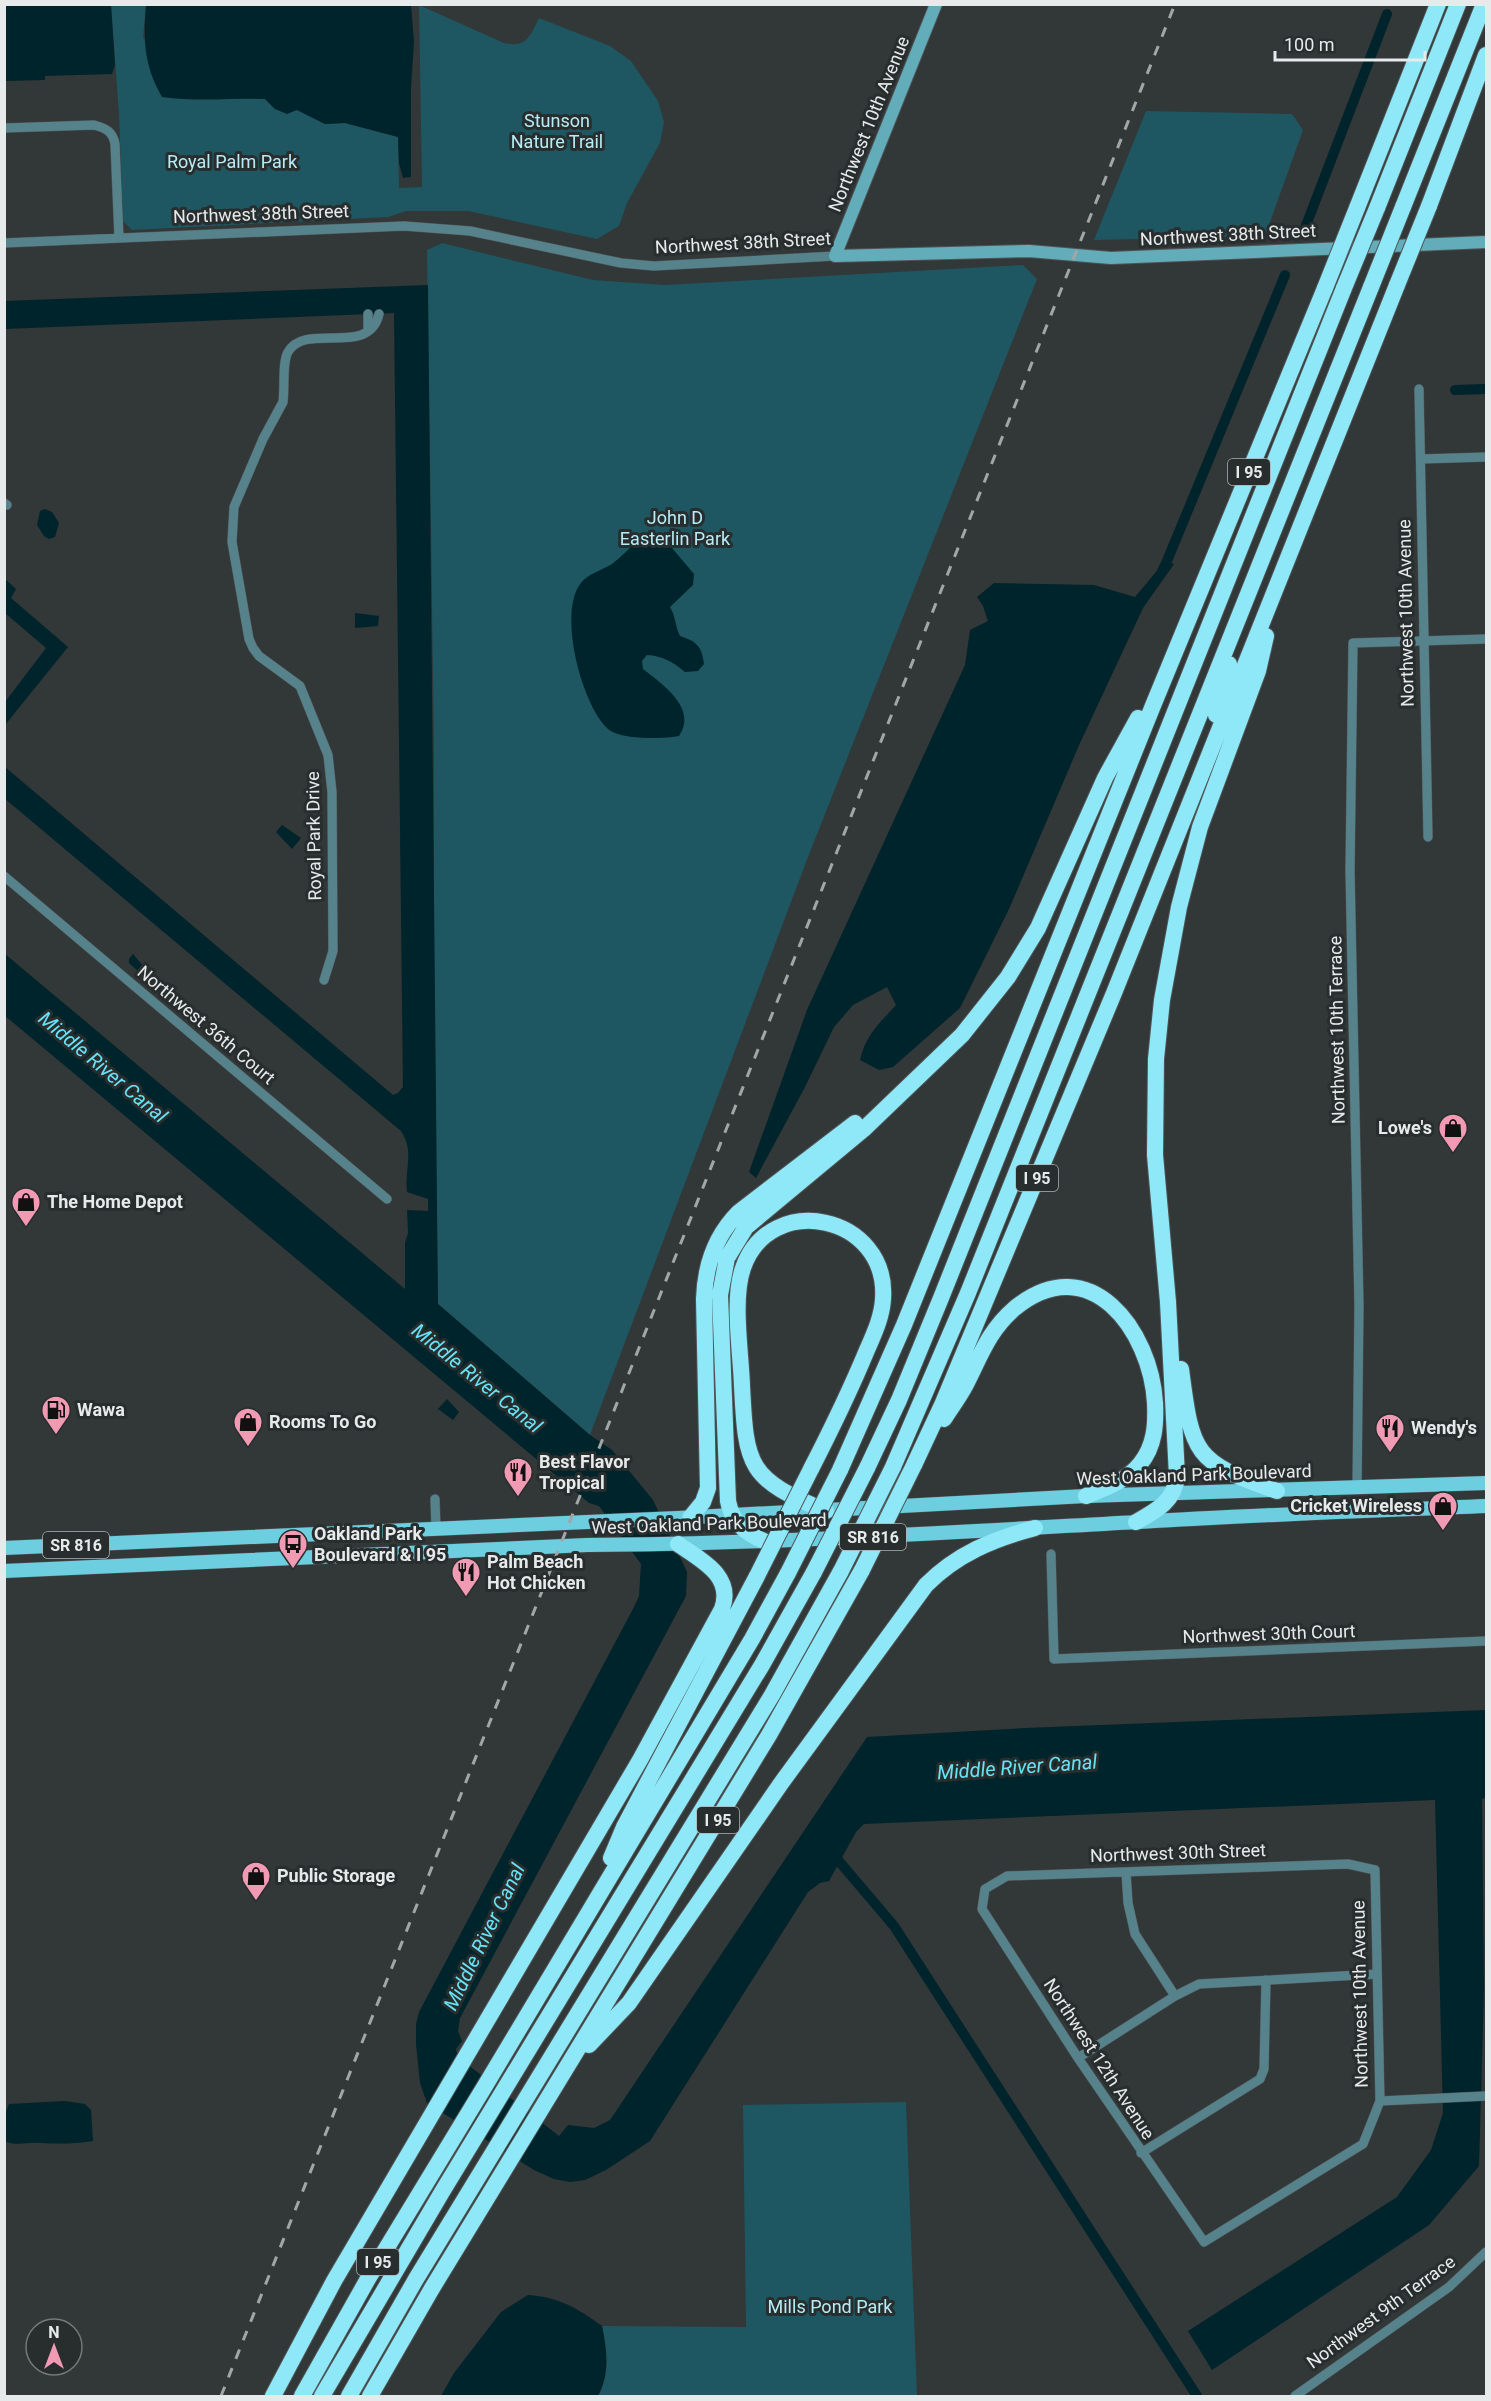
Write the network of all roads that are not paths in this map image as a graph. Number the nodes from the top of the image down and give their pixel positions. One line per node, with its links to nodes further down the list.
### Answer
1 (936, 4): 10 (street, Northwest 10th Avenue)
2 (1438, 4): 21 (highway, I 95, bridge)
3 (1458, 4): 25 (highway, bridge)
4 (1484, 4): 18 (highway, bridge)
5 (1486, 55): 17 (highway, I 95, bridge)
6 (4, 128): 7 (street)
7 (119, 238): 9 (street, Northwest 38th Street); 10 (street, Northwest 38th Street)
8 (1486, 242): 10 (street, Northwest 38th Street)
9 (4, 243)
10 (835, 256)
11 (368, 314): 13 (street)
12 (379, 314): 13 (street)
13 (368, 329): 26 (street, Royal Park Drive)
14 (1419, 389): 16 (street, Northwest 10th Avenue)
15 (1486, 457): 16 (street)
16 (1421, 459): 20 (street, Northwest 10th Avenue)
17 (1278, 582): 22 (highway, I 95); 30 (highway)
18 (1242, 608): 22 (highway); 70 (highway, bridge)
19 (1486, 639): 20 (street)
20 (1424, 642): 23 (street, Northwest 10th Avenue); 33 (street, Northwest 10th Terrace)
21 (1173, 655): 27 (highway, I 95); 28 (highway)
22 (1204, 770): 31 (highway, I 95)
23 (1428, 837)
24 (4, 876): 29 (street, Northwest 36th Court)
25 (1105, 886): 27 (highway); 75 (highway, bridge)
26 (324, 980)
27 (1028, 1018): 61 (highway, I 95, bridge)
28 (923, 1072): 41 (highway); 42 (highway)
29 (387, 1199)
30 (1168, 1302): 34 (highway); 35 (highway)
31 (914, 1465): 36 (highway); 66 (highway, I 95, bridge)
32 (1486, 1483): 33 (main road, West Oakland Park Boulevard / SR 816)
33 (1357, 1488): 34 (main road, West Oakland Park Boulevard / SR 816); 40 (main road)
34 (1277, 1491): 35 (main road, West Oakland Park Boulevard / SR 816)
35 (1173, 1493): 36 (main road, West Oakland Park Boulevard / SR 816); 43 (highway)
36 (1086, 1496): 39 (main road, West Oakland Park Boulevard / SR 816)
37 (435, 1499): 45 (street)
38 (1486, 1506): 40 (main road, West Oakland Park Boulevard / SR 816)
39 (826, 1511): 41 (main road, West Oakland Park Boulevard / SR 816); 61 (highway, bridge)
40 (1325, 1513): 43 (main road, West Oakland Park Boulevard / SR 816)
41 (733, 1515): 42 (main road, West Oakland Park Boulevard / SR 816); 47 (highway)
42 (684, 1518): 45 (main road, West Oakland Park Boulevard / SR 816)
43 (1136, 1522): 44 (main road, West Oakland Park Boulevard / SR 816)
44 (1035, 1528): 47 (main road, West Oakland Park Boulevard / SR 816); 66 (highway)
45 (436, 1529): 46 (main road, West Oakland Park Boulevard / SR 816); 51 (main road); 52 (main road)
46 (260, 1537): 48 (main road, West Oakland Park Boulevard / SR 816); 54 (main road)
47 (764, 1541): 49 (main road, West Oakland Park Boulevard / SR 816)
48 (147, 1542): 50 (main road, West Oakland Park Boulevard / SR 816); 55 (main road)
49 (678, 1544): 51 (main road, West Oakland Park Boulevard / SR 816); 73 (highway)
50 (4, 1548)
51 (468, 1551): 52 (main road, West Oakland Park Boulevard / SR 816)
52 (409, 1553): 54 (main road, West Oakland Park Boulevard / SR 816)
53 (1051, 1554): 57 (street, Northwest 30th Court)
54 (234, 1561): 55 (main road, West Oakland Park Boulevard / SR 816)
55 (125, 1566): 56 (main road, West Oakland Park Boulevard / SR 816)
56 (4, 1571)
57 (1486, 1641)
58 (1374, 1870): 59 (street, Northwest 30th Street); 62 (street, Northwest 10th Avenue)
59 (1126, 1872): 60 (street, Northwest 30th Street); 64 (street)
60 (986, 1889): 65 (street, Northwest 12th Avenue)
61 (589, 1911): 74 (highway, I 95)
62 (1377, 1974): 63 (street); 68 (street, Northwest 10th Avenue)
63 (1266, 1980): 64 (street); 69 (street)
64 (1175, 1996): 65 (street)
65 (1078, 2058): 69 (street, Northwest 12th Avenue)
66 (568, 2067): 70 (highway, I 95)
67 (1486, 2096): 68 (street)
68 (1380, 2101): 71 (street, Northwest 10th Avenue)
69 (1141, 2152): 71 (street, Northwest 12th Avenue)
70 (503, 2156): 76 (highway); 77 (highway, I 95)
71 (1204, 2242)
72 (1486, 2252): 78 (street, Northwest 9th Terrace)
73 (273, 2397)
74 (302, 2397)
75 (322, 2397)
76 (349, 2397)
77 (370, 2397)
78 (1295, 2397)

